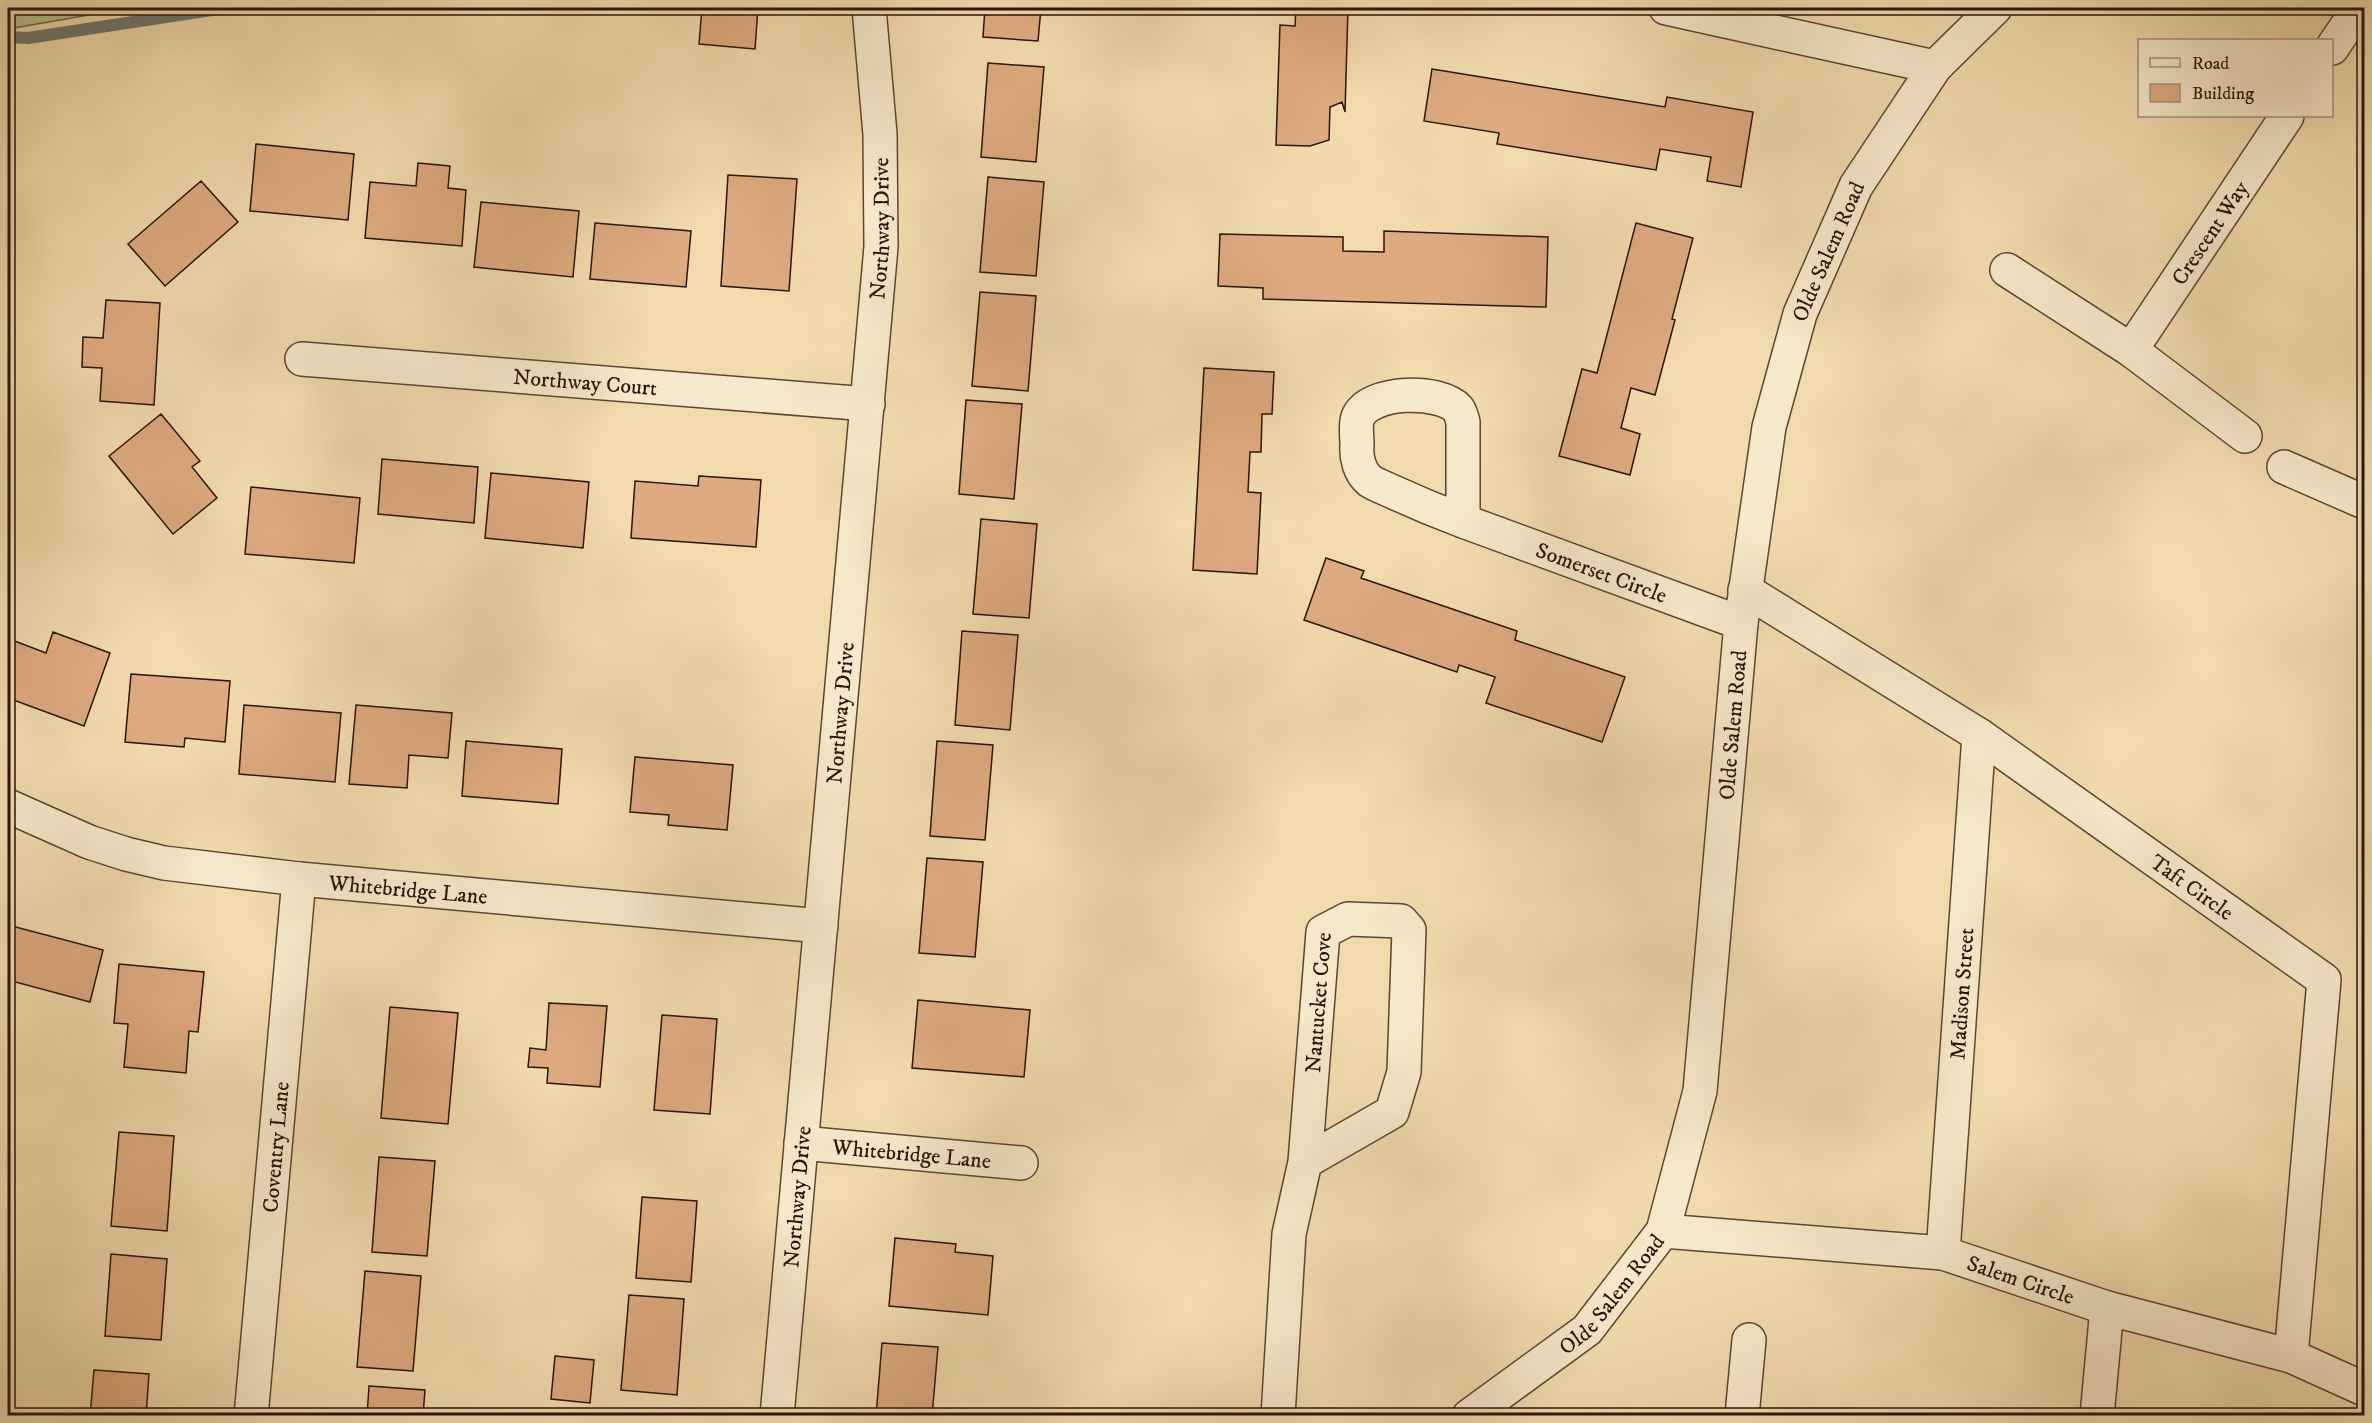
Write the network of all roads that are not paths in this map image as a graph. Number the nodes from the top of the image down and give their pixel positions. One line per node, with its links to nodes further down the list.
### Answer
1 (869, 8): 11 (street, Northway Drive)
2 (1666, 8): 6 (street)
3 (1995, 8): 6 (street, Olde Salem Road)
4 (2359, 8): 5 (street)
5 (2333, 45)
6 (1935, 68): 16 (street, Olde Salem Road)
7 (2286, 117): 9 (street, Crescent Way)
8 (2007, 270): 9 (street)
9 (2131, 350): 12 (street)
10 (302, 359): 11 (street, Northway Court)
11 (868, 404): 21 (street, Northway Drive)
12 (2245, 436)
13 (2284, 467): 14 (street)
14 (2364, 502)
15 (1463, 521): 17 (street, Somerset Circle)
16 (1745, 590): 17 (street, Olde Salem Road); 18 (street, Taft Circle)
17 (1741, 623): 25 (street, Olde Salem Road)
18 (1979, 735): 26 (street, Madison Street); 29 (street, Taft Circle)
19 (8, 806): 20 (street, Whitebridge Lane)
20 (299, 879): 21 (street, Whitebridge Lane); 31 (street, Coventry Lane)
21 (821, 926): 22 (street, Northway Drive)
22 (801, 1143): 24 (street, Whitebridge Lane); 32 (street, Northway Drive)
23 (1305, 1162): 23 (street, Nantucket Cove); 33 (street, Nantucket Cove)
24 (1021, 1163)
25 (1663, 1231): 26 (street, Salem Circle); 34 (street, Olde Salem Road)
26 (1943, 1253): 27 (street, Salem Circle)
27 (2106, 1308): 29 (street, Salem Circle); 36 (street)
28 (1749, 1340): 35 (street)
29 (2291, 1356): 30 (street, Salem Circle)
30 (2364, 1389)
31 (251, 1416)
32 (777, 1416)
33 (1278, 1416)
34 (1469, 1416)
35 (1742, 1416)
36 (2097, 1416)

